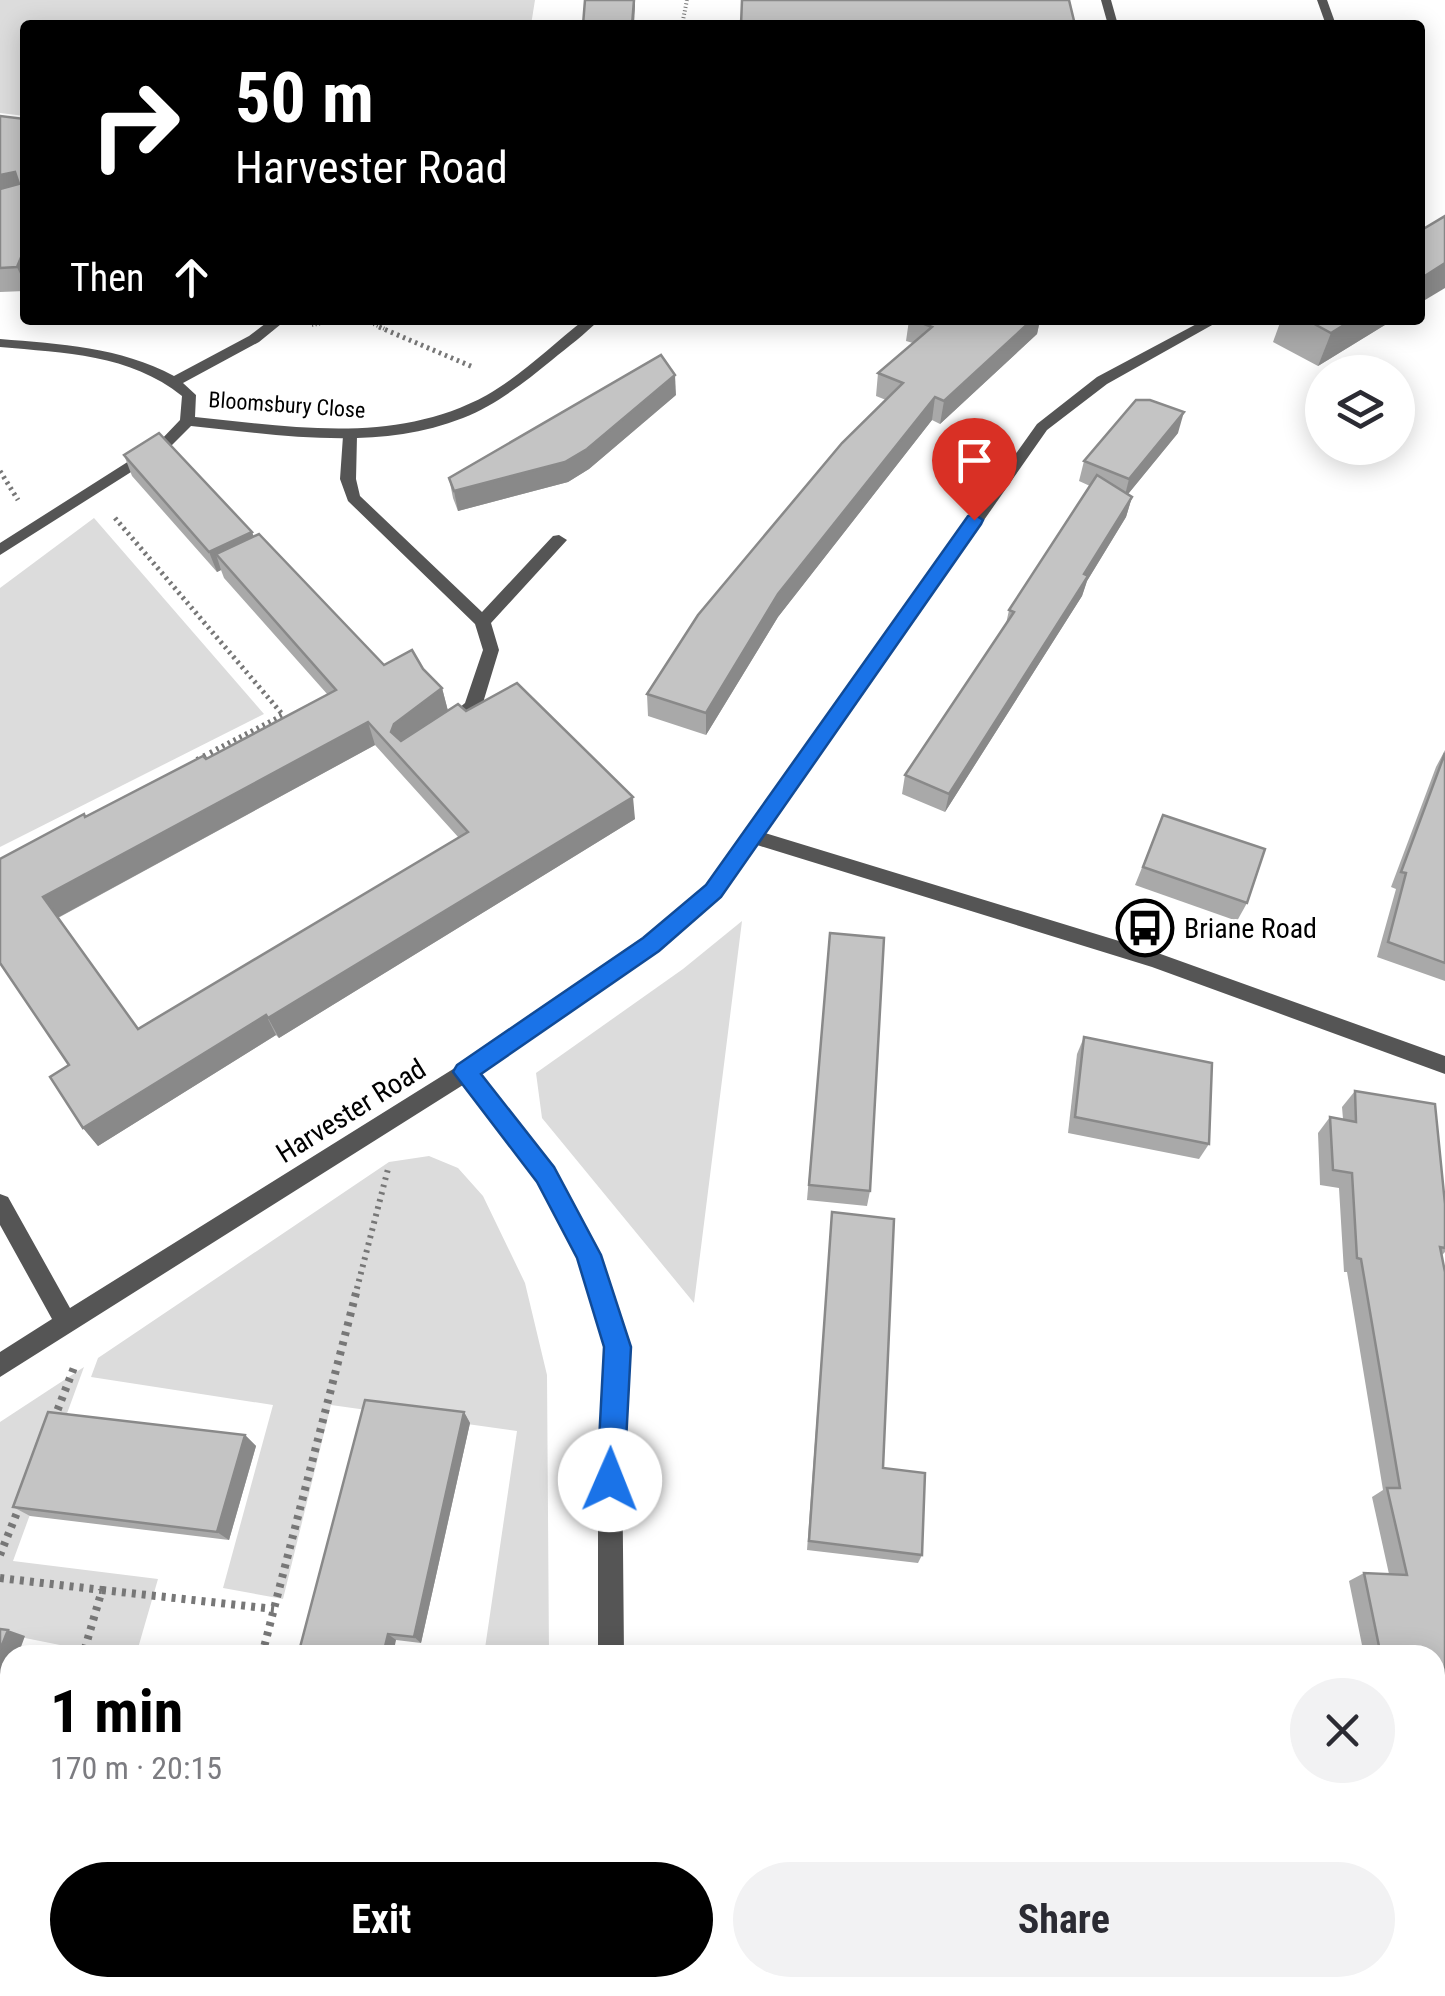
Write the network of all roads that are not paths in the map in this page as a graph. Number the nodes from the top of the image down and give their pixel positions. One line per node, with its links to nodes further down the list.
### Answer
1 (272, 325): 5 (street)
2 (586, 325): 7 (street, Bloomsbury Close)
3 (1204, 325): 12 (street, Harvester Road)
4 (0, 343): 5 (street)
5 (174, 381): 6 (street)
6 (188, 421): 7 (street, Bloomsbury Close); 9 (street)
7 (350, 436): 10 (street)
8 (559, 540): 10 (street)
9 (0, 550)
10 (482, 622): 11 (street)
11 (426, 742)
12 (751, 836): 13 (street); 14 (street, Harvester Road)
13 (1445, 1065)
14 (465, 1072): 16 (street, Harvester Road); 18 (street)
15 (0, 1204): 16 (street)
16 (66, 1322): 17 (street, Harvester Road)
17 (0, 1365)
18 (611, 1645)

